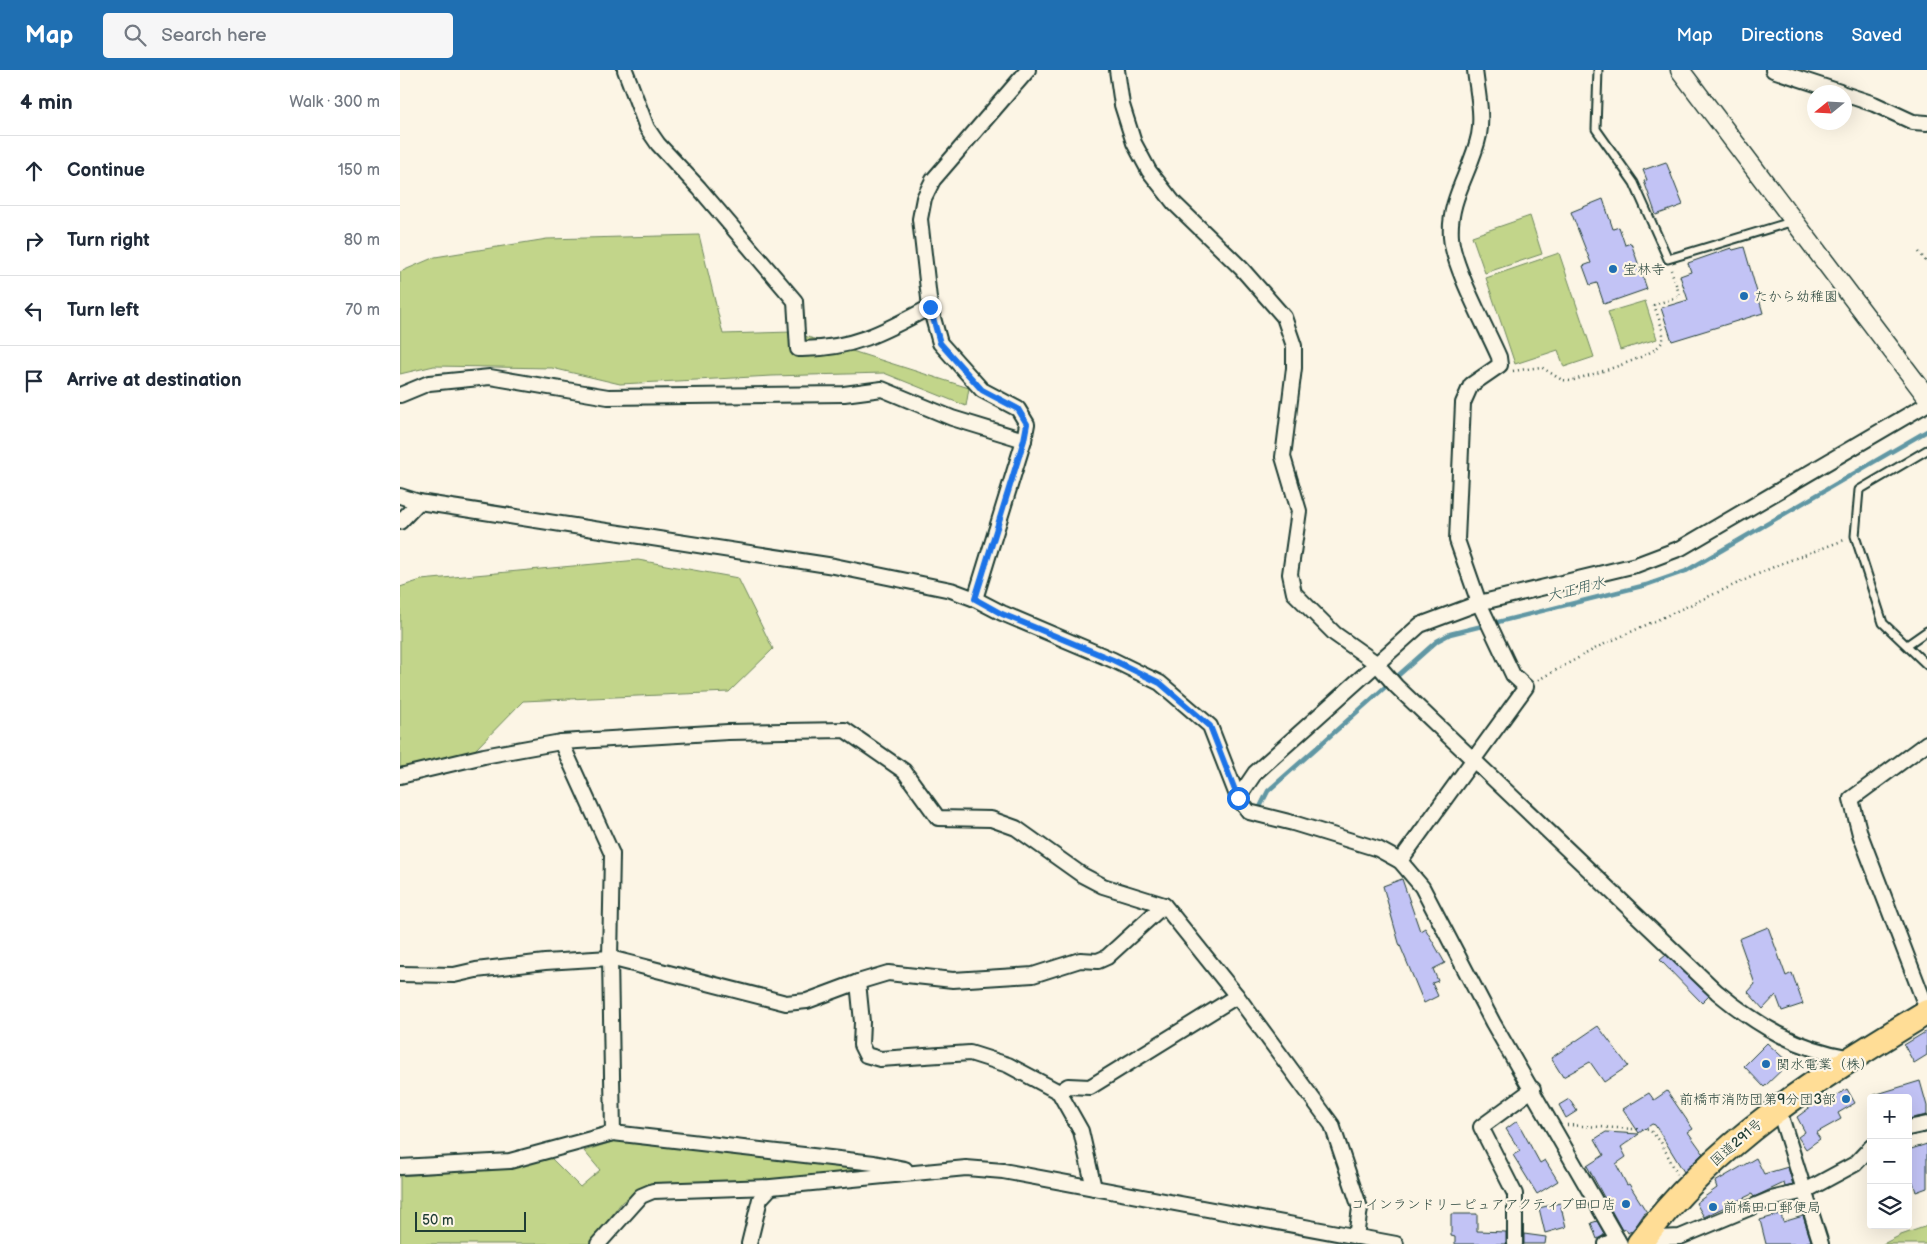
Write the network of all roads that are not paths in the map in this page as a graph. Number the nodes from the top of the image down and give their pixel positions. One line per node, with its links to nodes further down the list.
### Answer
1 (625, 70): 12 (street)
2 (1028, 70): 12 (street)
3 (1117, 70): 26 (street)
4 (1475, 70): 22 (street)
5 (1598, 70): 11 (lane)
6 (1680, 70): 11 (street)
7 (1773, 70): 8 (street)
8 (1819, 85)
9 (1852, 97): 10 (street)
10 (1927, 123)
11 (1794, 221): 14 (street)
12 (930, 307): 16 (street)
13 (400, 395): 16 (street)
14 (1927, 396)
15 (1927, 404): 22 (street)
16 (1024, 440): 21 (street)
17 (1927, 450): 24 (lane)
18 (400, 496): 19 (street)
19 (419, 502): 20 (street); 21 (street)
20 (400, 522)
21 (975, 599): 31 (street)
22 (1479, 602): 26 (street); 29 (street)
23 (1927, 631): 24 (lane)
24 (1906, 645): 25 (lane)
25 (1927, 665)
26 (1379, 667): 29 (street); 31 (street)
27 (560, 742): 30 (street); 33 (street); 34 (street)
28 (1927, 743): 38 (street)
29 (1472, 759): 32 (street); 39 (street)
30 (400, 776)
31 (1238, 798): 32 (street)
32 (1400, 861): 40 (street)
33 (1164, 905): 36 (street); 37 (street)
34 (610, 958): 35 (street); 36 (street); 45 (street)
35 (400, 974)
36 (858, 982): 41 (street)
37 (1237, 996): 41 (street); 52 (street)
38 (1927, 1011): 39 (highway, 国道291号)
39 (1851, 1058): 42 (highway, 国道291号)
40 (1533, 1089): 53 (street); 57 (street)
41 (1059, 1092): 50 (street)
42 (1778, 1107): 51 (street); 53 (highway, 国道291号)
43 (1927, 1124): 44 (street)
44 (1912, 1127)
45 (613, 1133): 47 (street); 48 (street)
46 (1867, 1151): 51 (street)
47 (400, 1167)
48 (922, 1172): 49 (street); 50 (street)
49 (772, 1187): 54 (street); 55 (street)
50 (1094, 1188): 52 (street)
51 (1805, 1191): 53 (street); 58 (street)
52 (1356, 1237): 56 (street)
53 (1626, 1241)
54 (598, 1244)
55 (749, 1244)
56 (1396, 1244)
57 (1516, 1244)
58 (1821, 1244)

